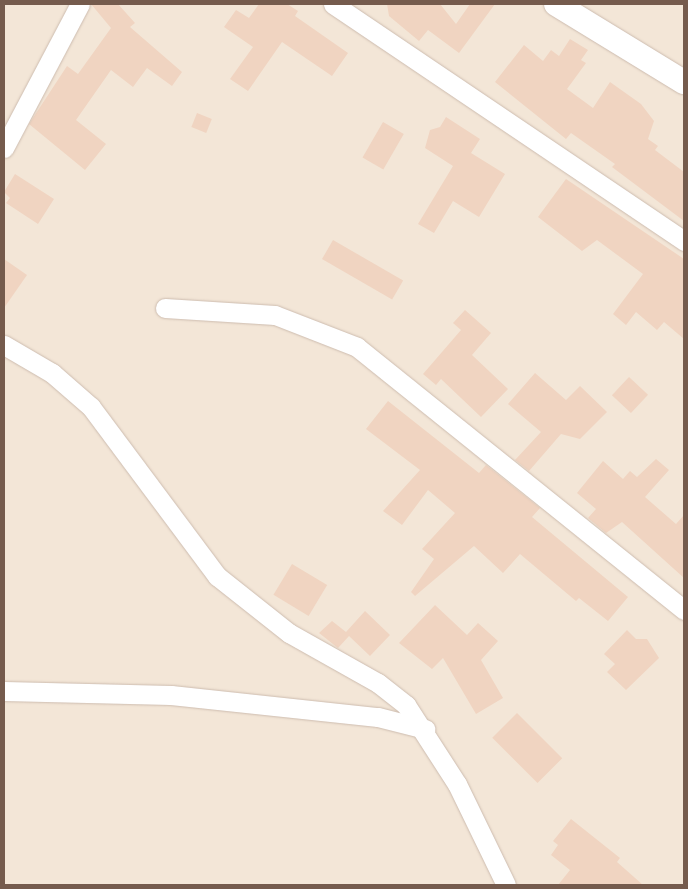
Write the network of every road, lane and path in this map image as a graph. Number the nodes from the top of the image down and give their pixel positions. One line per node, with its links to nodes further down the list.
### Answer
1 (80, 4): 5 (street)
2 (333, 4): 6 (street)
3 (556, 4): 4 (street)
4 (684, 82)
5 (4, 148)
6 (684, 242)
7 (165, 308): 9 (street)
8 (4, 345): 11 (street)
9 (684, 610)
10 (4, 690): 11 (street)
11 (425, 728): 12 (street)
12 (506, 885)

